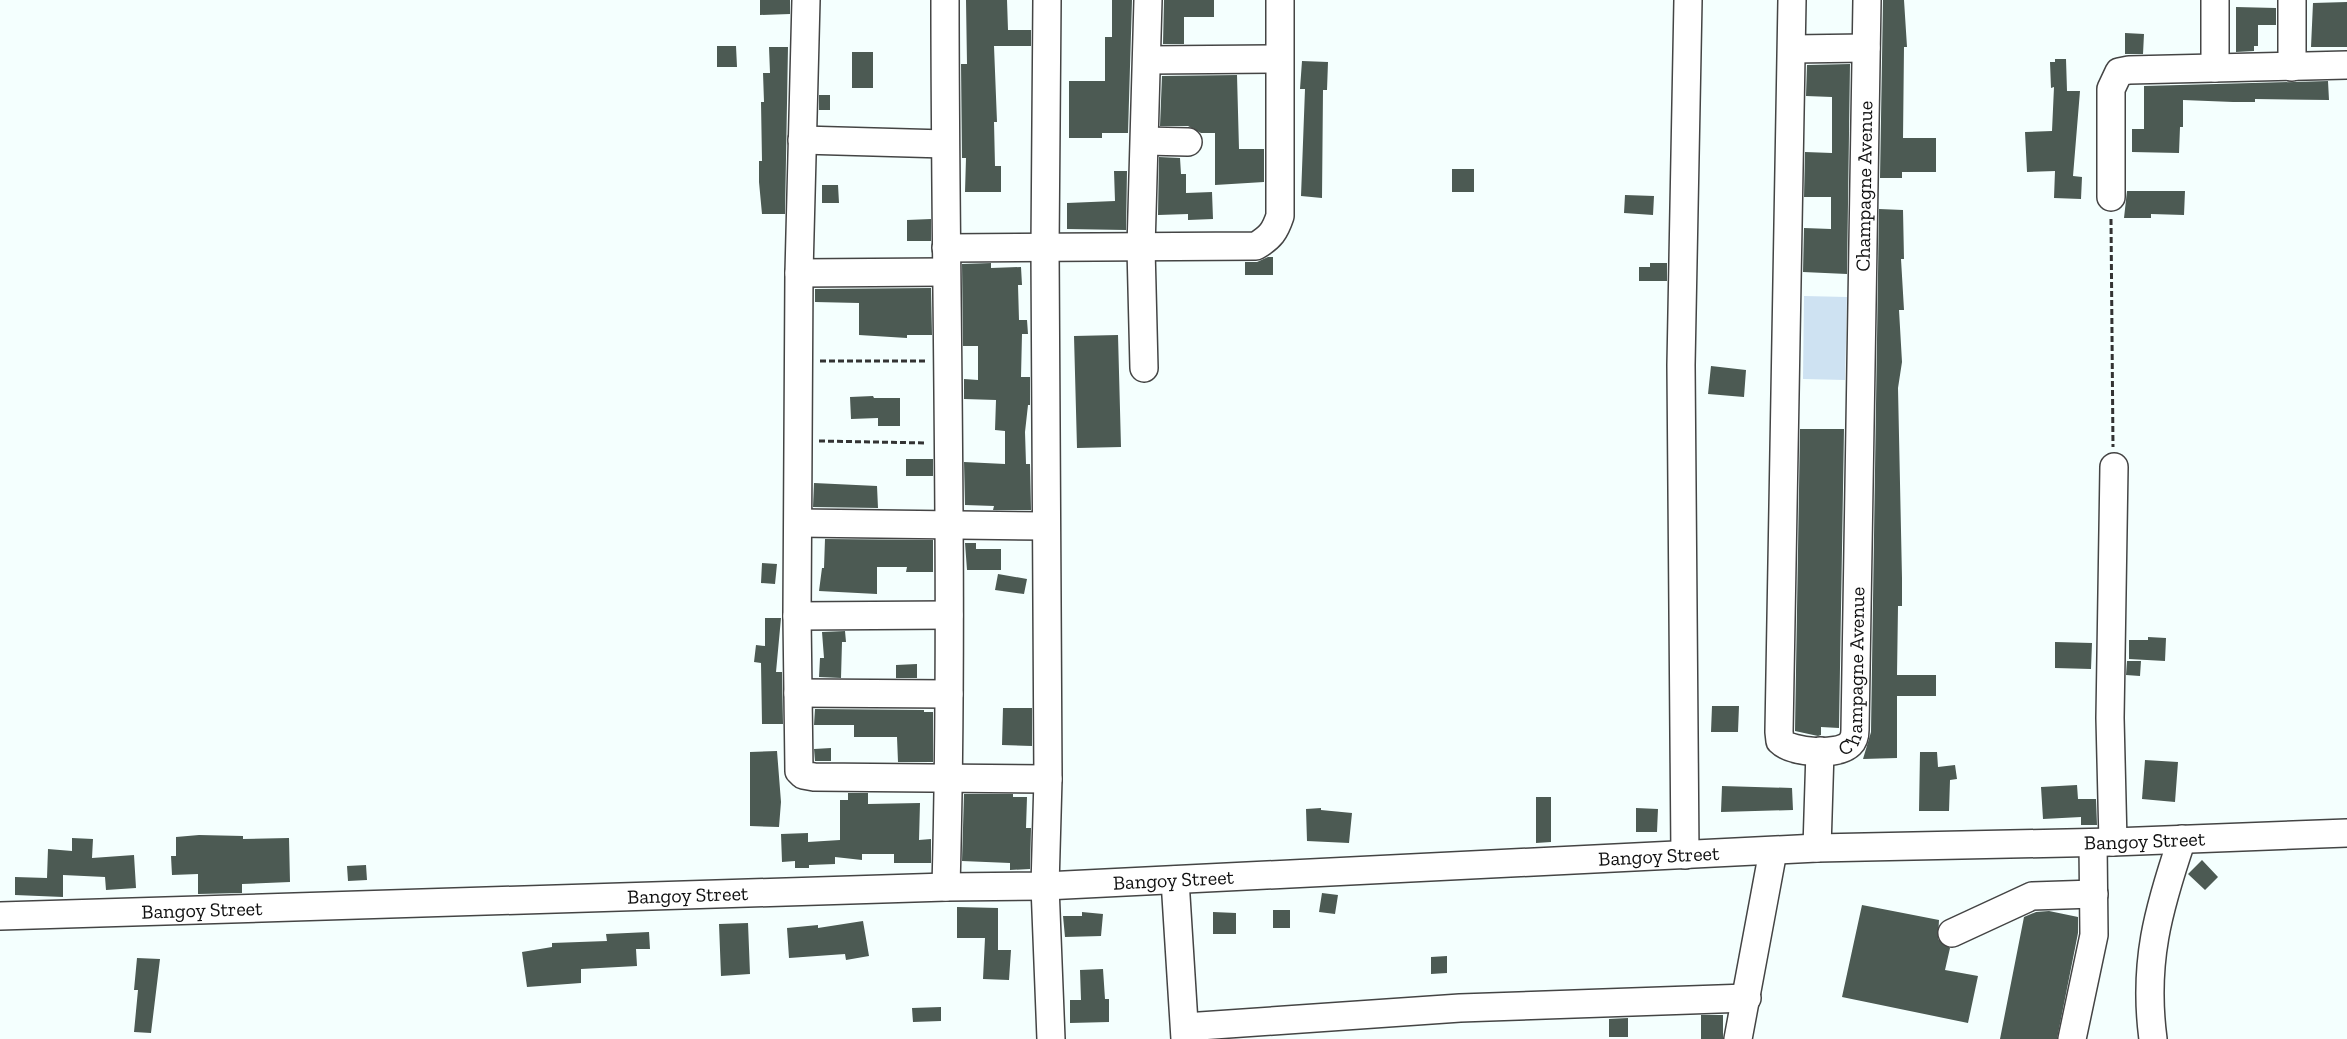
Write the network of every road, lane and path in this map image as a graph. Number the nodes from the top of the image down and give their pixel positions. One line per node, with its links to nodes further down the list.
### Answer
1 (806, 0): 18 (street)
2 (945, 0): 21 (street)
3 (1047, 0): 24 (street)
4 (1148, 0): 14 (street)
5 (1280, 0): 13 (street)
6 (1688, 0): 48 (street)
7 (1792, 0): 12 (street, Champagne Avenue)
8 (1867, 0): 11 (street, Champagne Avenue)
9 (2215, 0): 17 (street)
10 (2292, 0): 16 (street)
11 (1866, 48): 12 (street); 40 (street, Champagne Avenue)
12 (1792, 49): 40 (street, Champagne Avenue)
13 (1279, 58): 14 (street); 23 (street)
14 (1148, 60): 19 (street)
15 (2347, 65): 16 (street)
16 (2292, 67): 17 (street)
17 (2215, 68): 22 (street)
18 (802, 140): 21 (street); 26 (street)
19 (1146, 141): 20 (street); 23 (street)
20 (1188, 142)
21 (945, 144): 25 (street)
22 (2111, 197): 32 (path)
23 (1141, 248): 24 (street); 29 (street)
24 (1045, 249): 25 (street); 35 (street)
25 (946, 260): 26 (street); 28 (street)
26 (799, 273): 27 (street)
27 (800, 361): 28 (path); 30 (street)
28 (947, 361): 31 (street)
29 (1144, 368)
30 (799, 440): 31 (path); 33 (street)
31 (948, 443): 34 (street)
32 (2114, 467): 45 (street)
33 (799, 524): 34 (street); 37 (street)
34 (950, 526): 35 (street); 36 (street)
35 (1046, 526): 42 (street)
36 (949, 615): 37 (street); 39 (street)
37 (797, 616): 38 (street)
38 (798, 693): 39 (street); 41 (street)
39 (949, 694): 41 (street)
40 (1820, 751): 46 (street)
41 (949, 778): 42 (street); 51 (street)
42 (1048, 778): 50 (street)
43 (2347, 833): 44 (street, Bangoy Street)
44 (2182, 839): 45 (street, Bangoy Street); 60 (street)
45 (2103, 842): 46 (street, Bangoy Street); 52 (street)
46 (1817, 848): 47 (street, Bangoy Street)
47 (1773, 850): 48 (street, Bangoy Street); 55 (street)
48 (1685, 855): 49 (street, Bangoy Street)
49 (1175, 880): 50 (street, Bangoy Street); 56 (street)
50 (1045, 886): 51 (street, Bangoy Street); 57 (street)
51 (946, 887): 53 (street, Bangoy Street)
52 (2094, 894): 54 (street); 59 (street)
53 (0, 916)
54 (1952, 933)
55 (1747, 998): 56 (street); 58 (street)
56 (1185, 1033)
57 (1051, 1039)
58 (1738, 1039)
59 (2072, 1039)
60 (2153, 1039)

